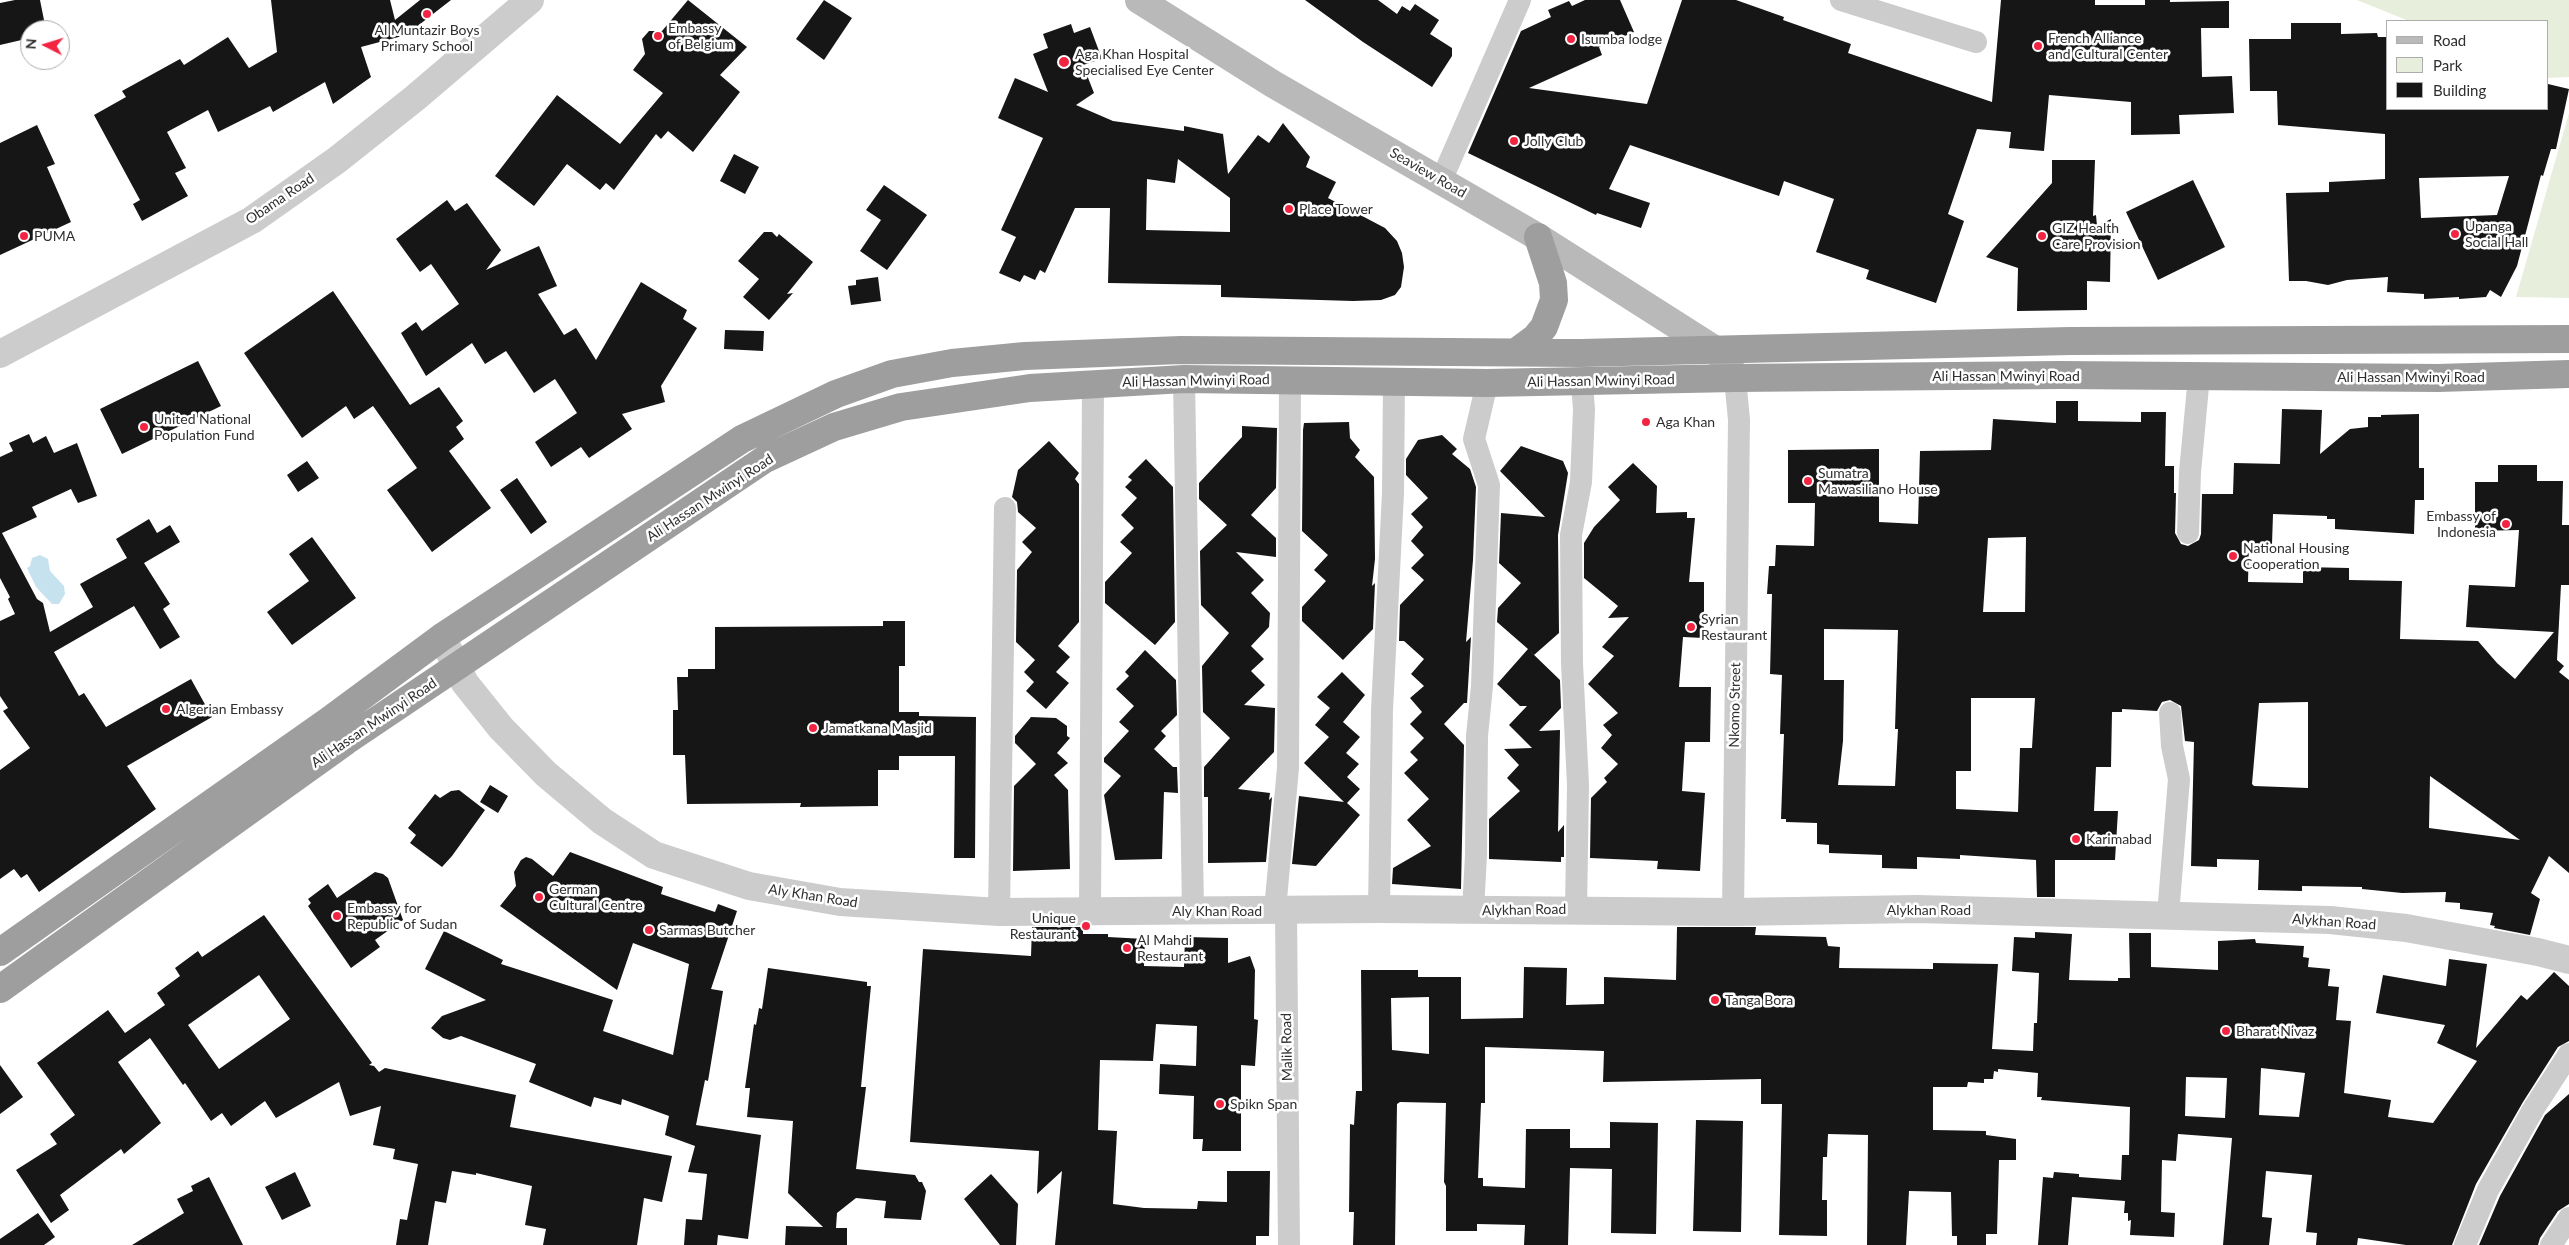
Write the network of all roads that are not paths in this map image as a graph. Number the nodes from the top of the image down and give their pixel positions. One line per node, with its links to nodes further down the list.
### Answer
1 (530, 0): 11 (street, Obama Road)
2 (1140, 0): 6 (main road, Seaview Road)
3 (1520, 0): 6 (street)
4 (1842, 0): 5 (street)
5 (1976, 42)
6 (1441, 181): 7 (main road, Seaview Road)
7 (1538, 237): 9 (main road, Seaview Road); 10 (highway)
8 (2569, 339): 9 (highway, Ali Hassan Mwinyi Road)
9 (1714, 349): 10 (highway, Ali Hassan Mwinyi Road); 14 (main road, Seaview Road)
10 (1516, 352): 23 (highway, Ali Hassan Mwinyi Road)
11 (0, 354)
12 (2569, 374): 13 (highway, Ali Hassan Mwinyi Road)
13 (2199, 376): 14 (highway, Ali Hassan Mwinyi Road); 22 (street)
14 (1735, 378): 20 (highway, Ali Hassan Mwinyi Road); 33 (street, Nkomo Street)
15 (1184, 380): 16 (highway, Ali Hassan Mwinyi Road); 18 (highway, Ali Hassan Mwinyi Road); 27 (street)
16 (1290, 381): 17 (highway, Ali Hassan Mwinyi Road); 28 (street, Malik Road)
17 (1394, 382): 19 (highway, Ali Hassan Mwinyi Road); 26 (street)
18 (1093, 383): 24 (highway, Ali Hassan Mwinyi Road); 32 (street)
19 (1488, 383): 20 (highway, Ali Hassan Mwinyi Road); 30 (street)
20 (1582, 383): 29 (street)
21 (1005, 508): 31 (street)
22 (2188, 532)
23 (442, 637): 24 (street, Aly Khan Road); 35 (highway, Ali Hassan Mwinyi Road)
24 (456, 667): 31 (street, Aly Khan Road); 37 (highway, Ali Hassan Mwinyi Road)
25 (2170, 713): 34 (street)
26 (1379, 909): 28 (street, Alykhan Road); 30 (street, Alykhan Road)
27 (1193, 910): 28 (street, Aly Khan Road); 32 (street, Aly Khan Road)
28 (1280, 910): 40 (street, Malik Road)
29 (1576, 910): 30 (street, Alykhan Road); 33 (street, Alykhan Road)
30 (1473, 911)
31 (998, 912): 32 (street, Aly Khan Road)
32 (1090, 912)
33 (1733, 912): 34 (street, Alykhan Road)
34 (2168, 915): 36 (street, Alykhan Road)
35 (0, 952)
36 (2569, 960)
37 (0, 989)
38 (2569, 1054): 41 (street)
39 (2569, 1218): 42 (street)
40 (1289, 1245)
41 (2466, 1245)
42 (2550, 1245)

